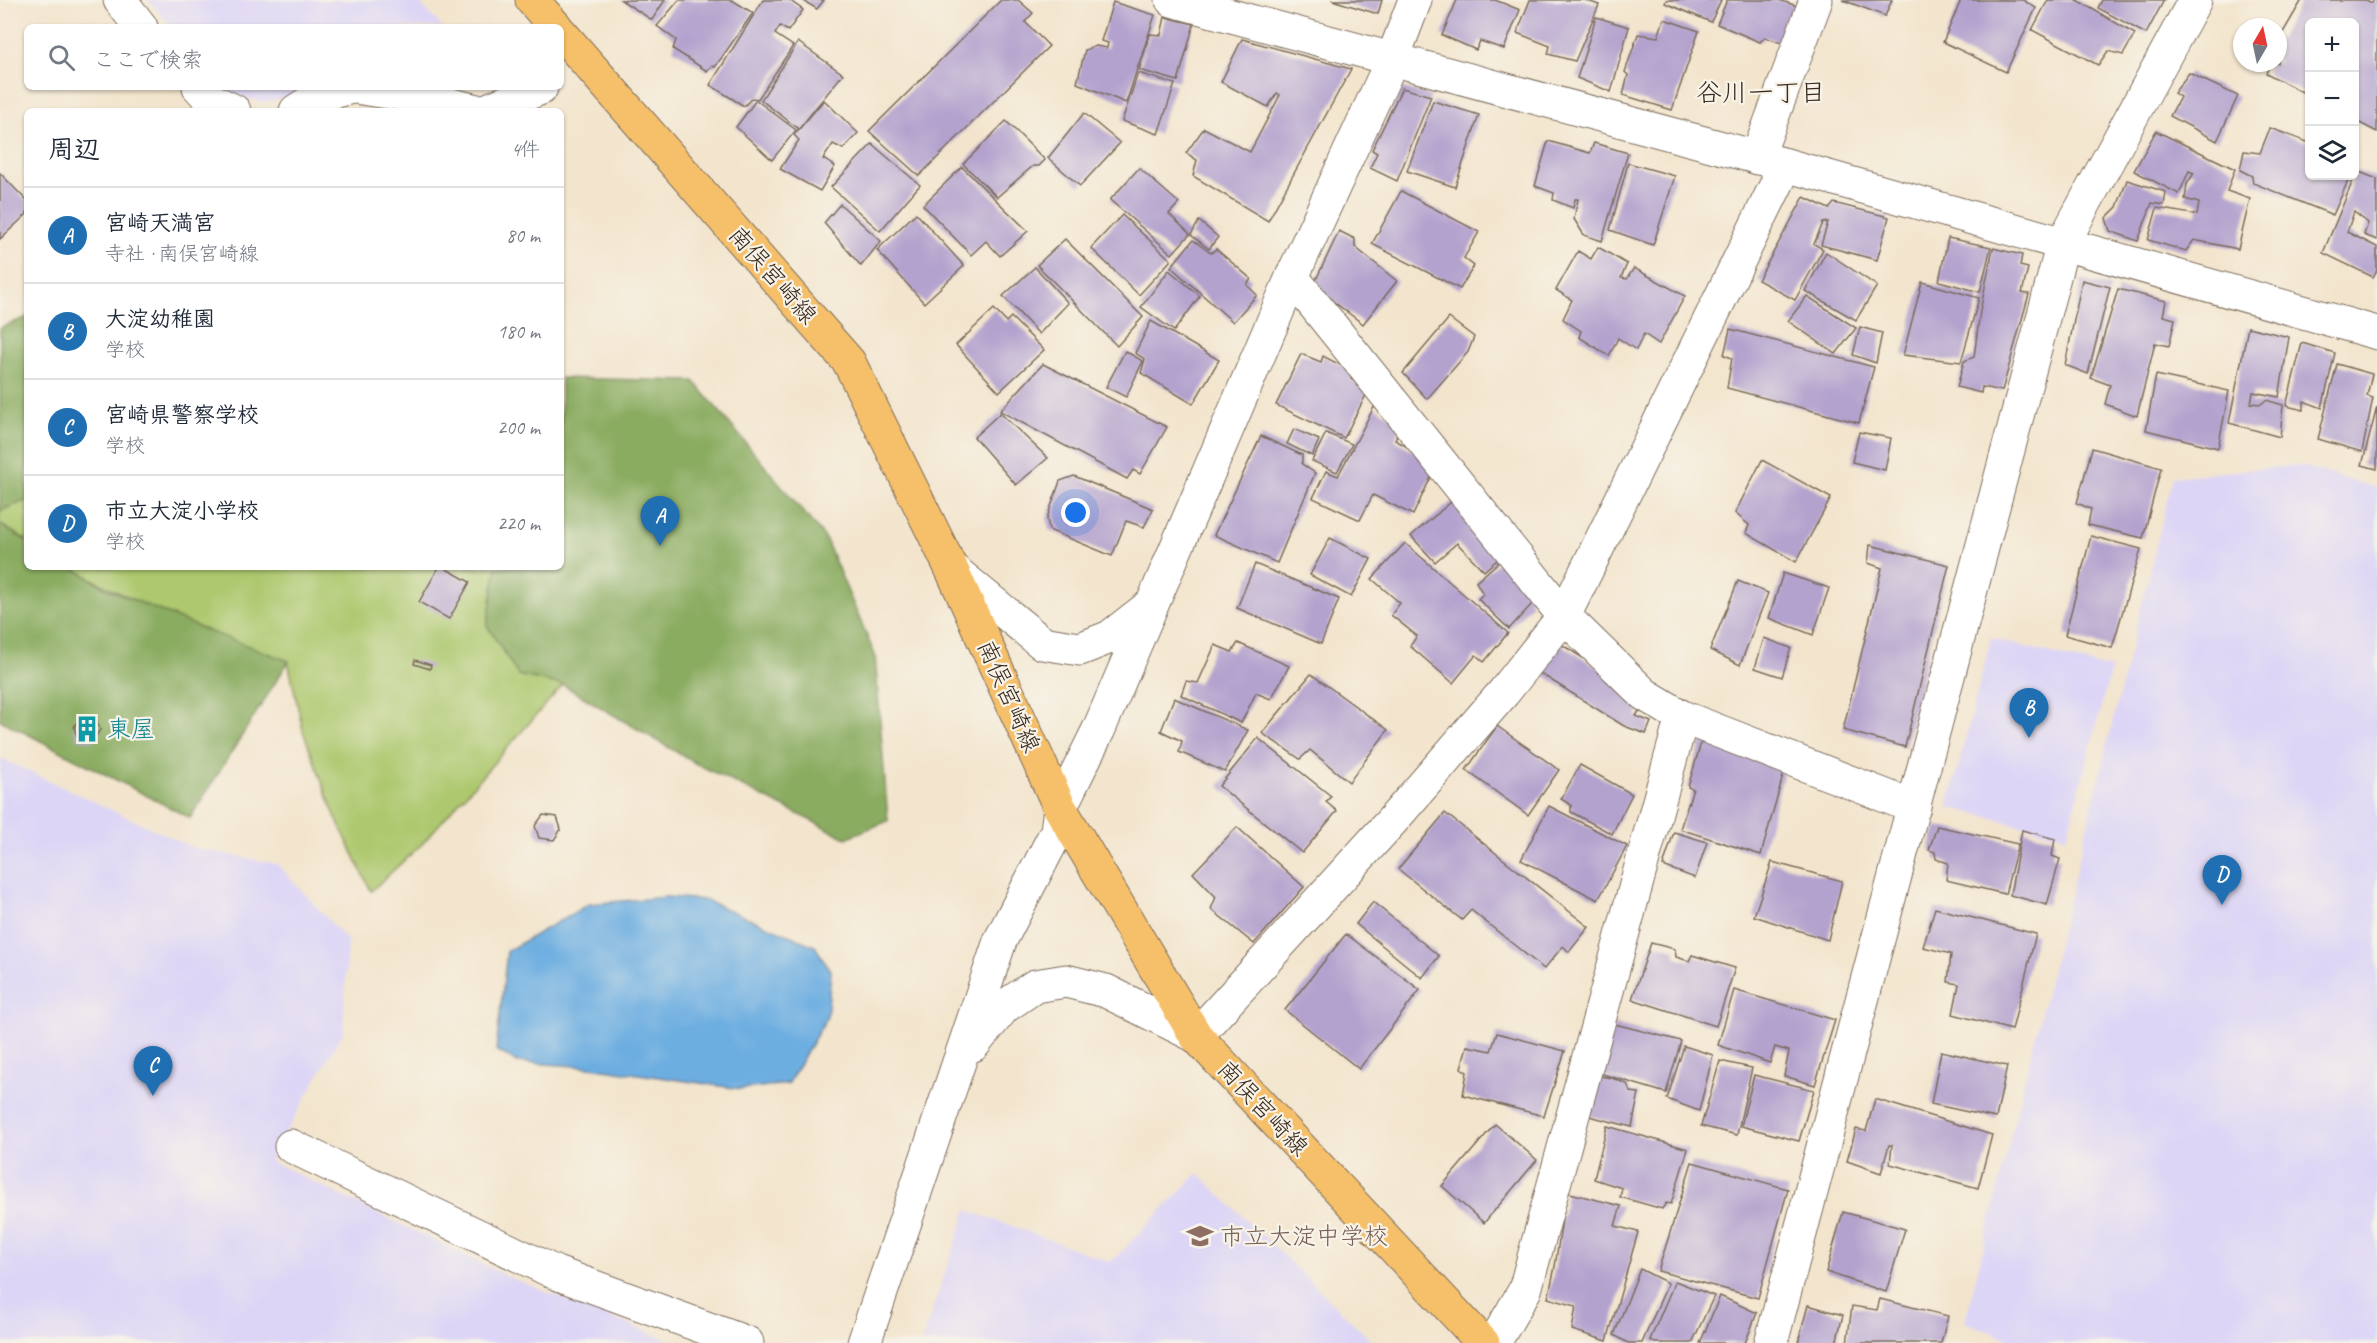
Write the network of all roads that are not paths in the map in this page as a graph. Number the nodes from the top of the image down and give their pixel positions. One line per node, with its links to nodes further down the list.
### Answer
1 (120, 0): 7 (street)
2 (532, 0): 8 (main road)
3 (1173, 0): 10 (street)
4 (1415, 0): 10 (street)
5 (1816, 0): 19 (street)
6 (2195, 0): 20 (street)
7 (139, 24)
8 (553, 24)
9 (564, 36): 23 (main road, 南俣宮崎線)
10 (1393, 58): 19 (street); 21 (street)
11 (202, 90): 15 (street)
12 (341, 90): 16 (street)
13 (373, 90): 17 (street)
14 (536, 90): 18 (street)
15 (228, 108)
16 (301, 108)
17 (464, 108)
18 (492, 108)
19 (1772, 161): 20 (street); 25 (street)
20 (2063, 243): 22 (street); 28 (street)
21 (1292, 277): 24 (street); 25 (street)
22 (2377, 333)
23 (951, 568): 24 (street); 27 (main road, 南俣宮崎線)
24 (1154, 603): 27 (street)
25 (1564, 616): 26 (street); 29 (street)
26 (1682, 717): 28 (street); 35 (street)
27 (1059, 807): 29 (main road, 南俣宮崎線); 30 (street)
28 (1914, 807): 36 (street)
29 (1196, 1036): 30 (street); 34 (main road, 南俣宮崎線)
30 (959, 1062): 33 (street)
31 (291, 1146): 32 (street)
32 (747, 1343)
33 (864, 1343)
34 (1483, 1343)
35 (1494, 1343)
36 (1771, 1343)

